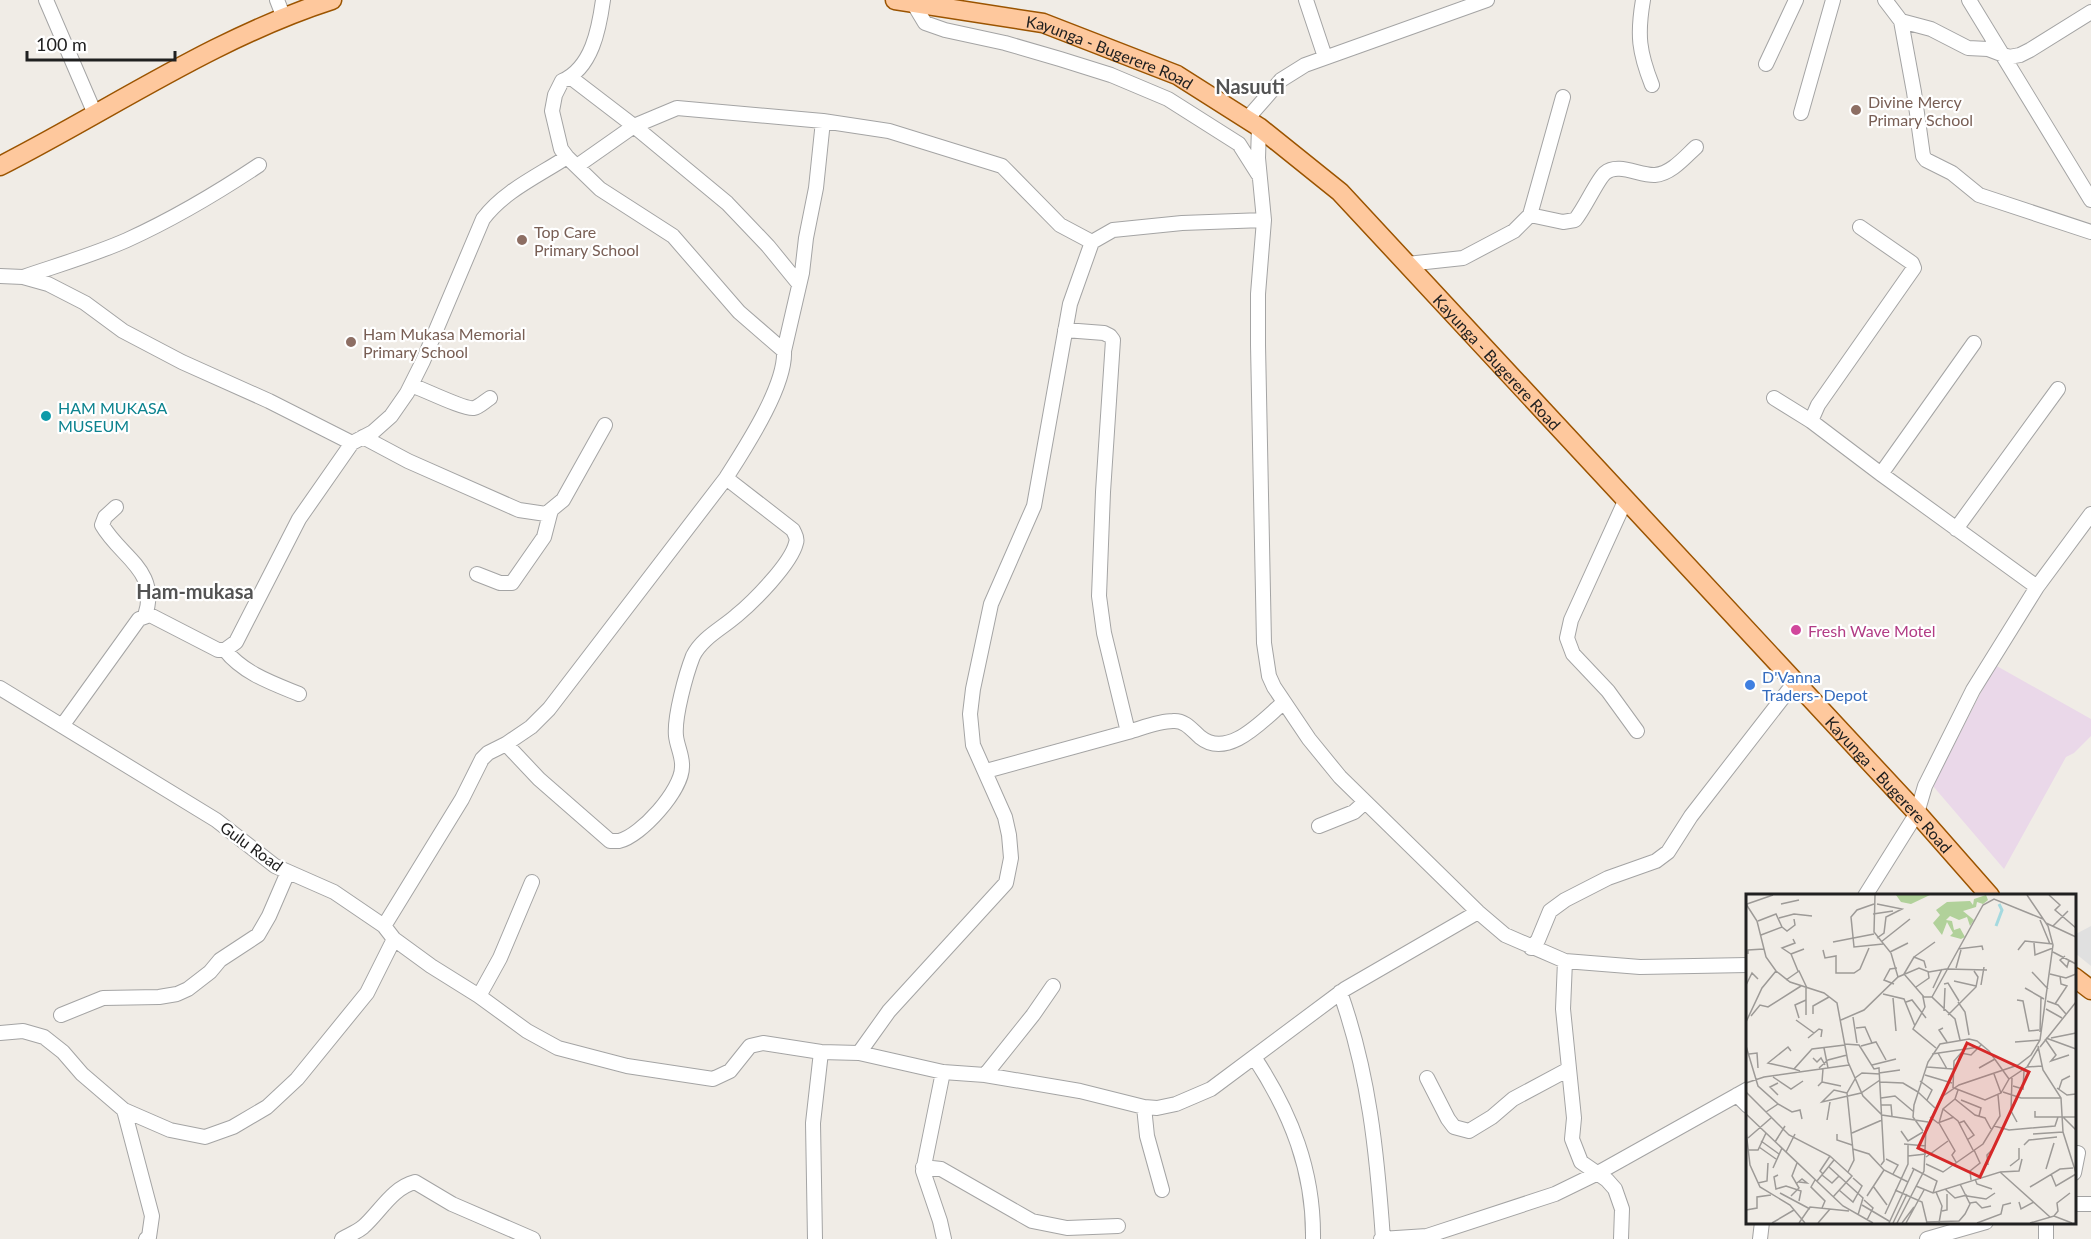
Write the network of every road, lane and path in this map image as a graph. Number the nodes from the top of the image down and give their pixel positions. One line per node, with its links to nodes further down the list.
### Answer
1 (46, 0): 24 (street)
2 (277, 0): 14 (street)
3 (332, 0): 14 (main road)
4 (603, 0): 20 (street)
5 (894, 0): 13 (main road, Kayunga - Bugerere Road)
6 (1306, 0): 18 (street)
7 (1487, 0): 18 (street)
8 (1642, 0): 21 (street)
9 (1796, 0): 19 (street)
10 (1833, 0): 23 (street)
11 (1885, 0): 16 (street)
12 (1969, 0): 17 (street)
13 (913, 3): 26 (main road, Kayunga - Bugerere Road); 32 (street)
14 (294, 10): 24 (main road)
15 (2091, 12): 17 (street)
16 (1901, 21): 17 (street); 37 (street)
17 (2001, 54): 33 (street)
18 (1325, 57): 26 (street)
19 (1766, 64)
20 (570, 77): 27 (street); 29 (street)
21 (1652, 85)
22 (1563, 97): 34 (street)
23 (1801, 113)
24 (95, 114): 31 (main road)
25 (823, 121): 27 (street); 38 (street); 42 (street)
26 (1252, 123): 32 (street); 39 (main road, Kayunga - Bugerere Road)
27 (634, 126): 29 (street); 42 (street)
28 (1696, 147): 34 (street)
29 (572, 161): 45 (street); 46 (street)
30 (259, 165): 41 (street)
31 (0, 166)
32 (1259, 176): 35 (street)
33 (2091, 200)
34 (1530, 215): 39 (street)
35 (1264, 220): 38 (street); 67 (street)
36 (1860, 227): 50 (street)
37 (2091, 232)
38 (1092, 242): 43 (street)
39 (1407, 264): 55 (main road, Kayunga - Bugerere Road)
40 (0, 276): 41 (street)
41 (23, 277): 52 (street)
42 (799, 284): 45 (street)
43 (1065, 330): 70 (street); 72 (street)
44 (1974, 343): 53 (street)
45 (784, 351): 54 (street)
46 (411, 385): 48 (street); 52 (street)
47 (2058, 389): 59 (street)
48 (490, 398)
49 (1774, 398): 50 (street)
50 (1811, 421): 53 (street)
51 (605, 425): 57 (street)
52 (357, 440): 57 (street); 63 (street)
53 (1881, 474): 59 (street)
54 (726, 478): 71 (street); 71 (street)
55 (1626, 499): 64 (main road, Kayunga - Bugerere Road); 69 (street)
56 (116, 507): 62 (street)
57 (552, 510): 60 (street)
58 (2091, 514): 61 (street)
59 (1956, 529): 61 (street)
60 (477, 574)
61 (2037, 587): 74 (street)
62 (145, 616): 63 (street); 68 (street)
63 (225, 650): 66 (street)
64 (1795, 682): 74 (main road, Kayunga - Bugerere Road); 83 (street)
65 (0, 688): 68 (street, Gulu Road)
66 (299, 694)
67 (1283, 703): 70 (street); 73 (street)
68 (62, 726): 76 (street, Gulu Road)
69 (1637, 731)
70 (1128, 732): 72 (street)
71 (506, 744): 81 (street)
72 (986, 771): 94 (street)
73 (1365, 802): 75 (street); 80 (street)
74 (1917, 813): 78 (street); 79 (main road, Kayunga - Bugerere Road)
75 (1318, 826)
76 (288, 872): 81 (street, Gulu Road); 91 (street)
77 (532, 882): 90 (street)
78 (1866, 894)
79 (1988, 894)
80 (1478, 912): 83 (street); 89 (street)
81 (384, 926): 82 (street, Gulu Road)
82 (394, 939): 90 (street, Gulu Road); 102 (street)
83 (1531, 948): 84 (street)
84 (1565, 961): 85 (street); 96 (street)
85 (1746, 965)
86 (2076, 979): 88 (main road)
87 (1053, 986): 98 (street)
88 (2091, 990)
89 (1340, 992): 95 (street); 117 (street)
90 (479, 996): 93 (street, Gulu Road)
91 (61, 1015)
92 (0, 1033): 102 (street)
93 (821, 1052): 94 (street); 114 (street)
94 (859, 1053): 97 (street)
95 (1254, 1057): 101 (street); 116 (street)
96 (1569, 1069): 99 (street); 106 (street)
97 (944, 1072): 98 (street); 104 (street)
98 (985, 1075): 101 (street)
99 (1427, 1078)
100 (1742, 1092): 106 (street)
101 (1144, 1107): 107 (street)
102 (124, 1110): 111 (street)
103 (2081, 1153): 105 (street)
104 (923, 1167): 110 (street); 115 (street)
105 (2076, 1167)
106 (1596, 1174): 117 (street); 118 (street)
107 (1162, 1190)
108 (1761, 1224): 119 (street)
109 (1979, 1224): 120 (street)
110 (1118, 1227)
111 (146, 1239)
112 (342, 1239): 113 (street)
113 (533, 1239)
114 (815, 1239)
115 (944, 1239)
116 (1313, 1239)
117 (1382, 1239)
118 (1621, 1239)
119 (1760, 1239)
120 (1927, 1239)

